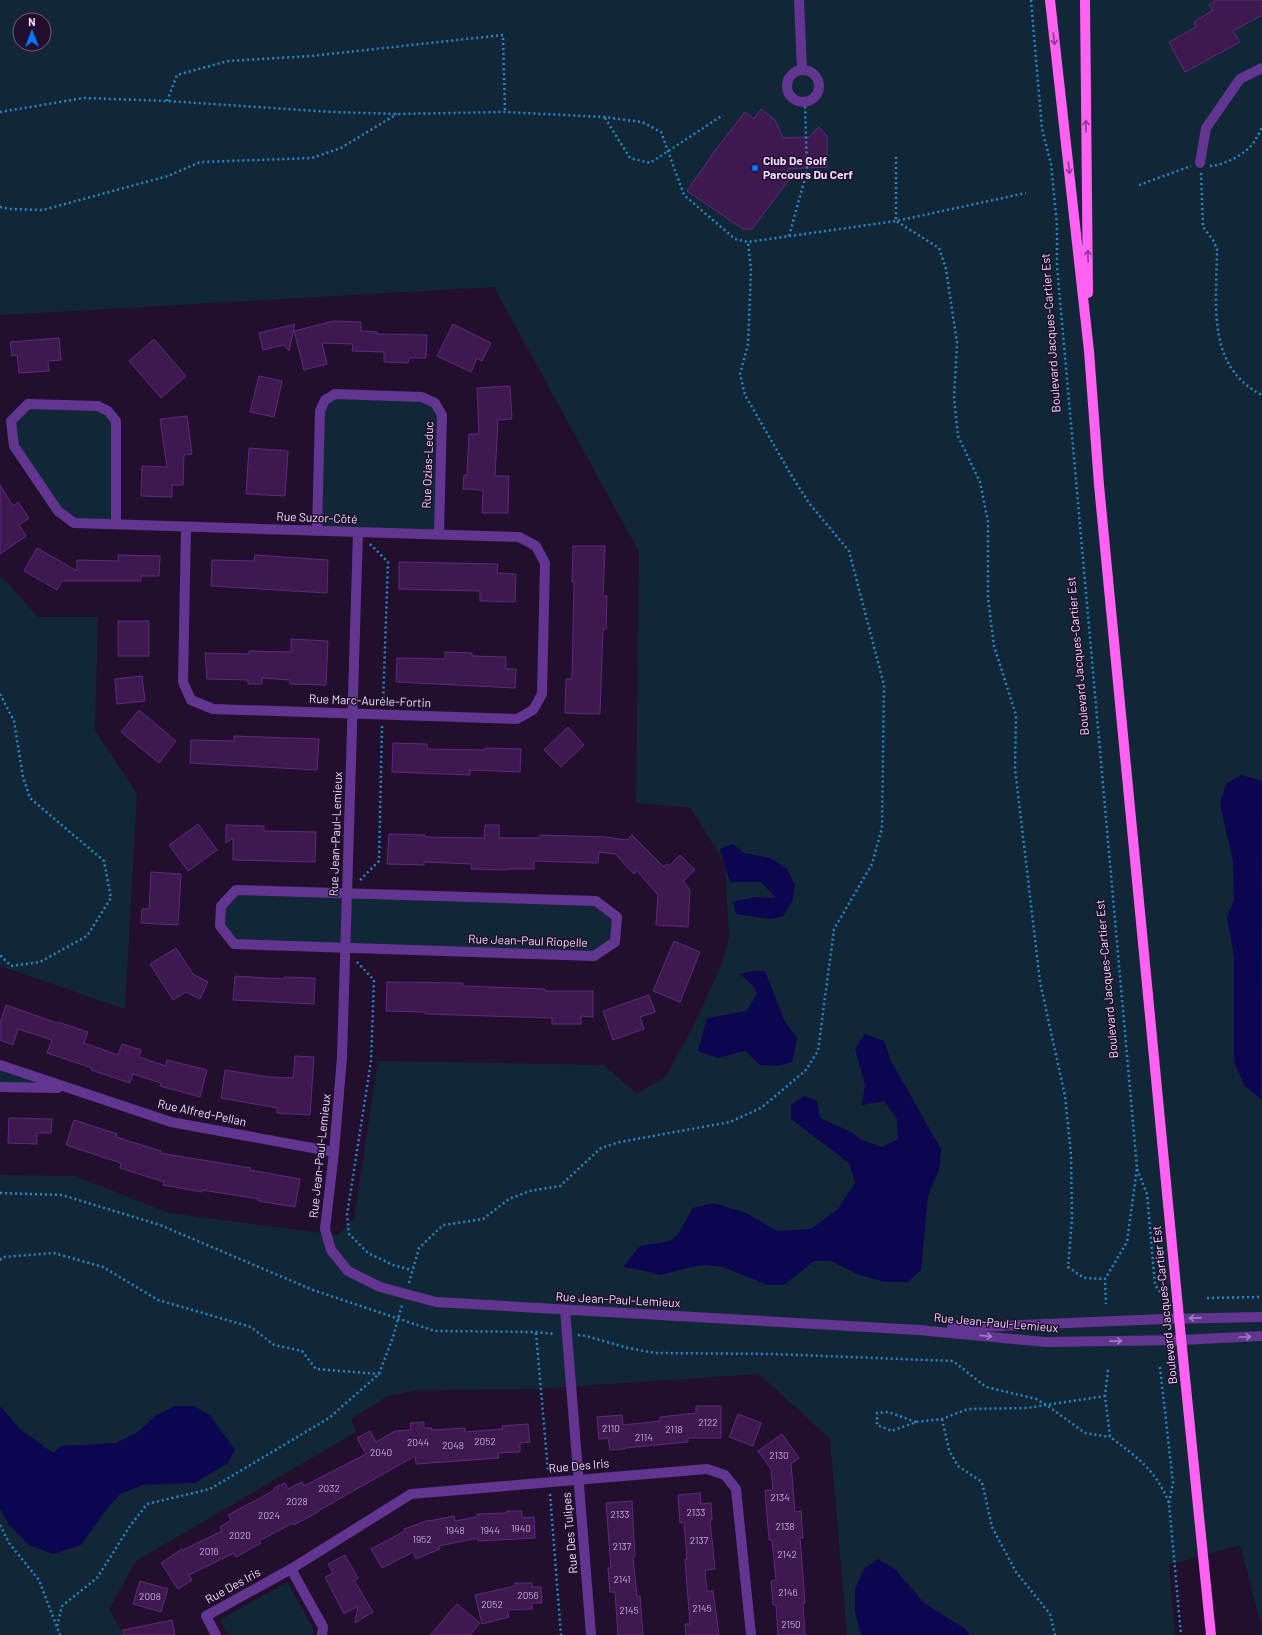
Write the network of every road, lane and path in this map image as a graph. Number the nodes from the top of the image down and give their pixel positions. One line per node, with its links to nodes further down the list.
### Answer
1 (799, 0): 6 (street)
2 (1031, 0): 41 (path, Boulevard Jacques-Cartier Est)
3 (1050, 0): 24 (main road, Boulevard Jacques-Cartier Est, one-way to 24)
4 (1085, 0): 24 (main road, Boulevard Jacques-Cartier Est, one-way to 4)
5 (1262, 68): 17 (street)
6 (802, 70): 8 (street); 8 (street)
7 (167, 101): 9 (path); 10 (path); 11 (path)
8 (805, 102): 22 (path)
9 (0, 112)
10 (505, 112): 11 (path); 13 (path)
11 (398, 114): 20 (path)
12 (723, 115): 15 (path)
13 (604, 118): 15 (path); 15 (path)
14 (1262, 127): 17 (path)
15 (669, 152): 23 (path)
16 (896, 157): 21 (path)
17 (1200, 163): 18 (path); 25 (path)
18 (1139, 185)
19 (1026, 193): 21 (path)
20 (0, 207)
21 (896, 221): 22 (path); 46 (path)
22 (789, 236): 23 (path)
23 (748, 242): 43 (path)
24 (1089, 351): 53 (main road, Boulevard Jacques-Cartier Est)
25 (1262, 395)
26 (116, 524): 26 (street, Rue Suzor-Côté); 27 (street, Rue Suzor-Côté)
27 (186, 527): 28 (street, Rue Suzor-Côté); 33 (street, Rue Marc-Aurèle-Fortin)
28 (317, 531): 29 (street, Rue Suzor-Côté); 30 (street, Rue Ozias-Leduc)
29 (358, 532): 30 (street, Rue Suzor-Côté); 33 (street, Rue Jean-Paul-Lemieux)
30 (439, 534): 31 (street, Rue Suzor-Côté)
31 (518, 537): 33 (street, Rue Marc-Aurèle-Fortin)
32 (0, 694): 36 (path)
33 (352, 713): 34 (street, Rue Jean-Paul-Lemieux)
34 (347, 893): 35 (street, Rue Jean-Paul-Lemieux); 35 (street, Rue Jean-Paul Riopelle); 35 (street, Rue Jean-Paul Riopelle)
35 (345, 948): 40 (street, Rue Jean-Paul-Lemieux); 45 (path)
36 (0, 955)
37 (0, 1066): 39 (street, Rue Alfred-Pellan)
38 (0, 1087): 39 (street, Rue Alfred-Pellan)
39 (68, 1089): 40 (street, Rue Alfred-Pellan)
40 (334, 1152): 51 (street, Rue Jean-Paul-Lemieux)
41 (1137, 1168): 46 (path, Boulevard Jacques-Cartier Est); 47 (path)
42 (0, 1193): 54 (path)
43 (419, 1248)
44 (0, 1260): 61 (path)
45 (412, 1270)
46 (1105, 1279): 50 (path)
47 (1162, 1294)
48 (1262, 1297): 49 (path)
49 (1207, 1298)
50 (1106, 1304)
51 (565, 1310): 55 (street, Rue Jean-Paul-Lemieux); 56 (street, Rue Des Tulipes)
52 (1262, 1317): 53 (street, Rue Jean-Paul-Lemieux, one-way to 53)
53 (1179, 1318): 55 (street, Rue Jean-Paul-Lemieux); 58 (main road, Boulevard Jacques-Cartier Est)
54 (398, 1319): 56 (path); 61 (path)
55 (919, 1330): 58 (street, Rue Jean-Paul-Lemieux, one-way to 58)
56 (567, 1335): 63 (path); 67 (street, Rue Des Tulipes)
57 (1262, 1336): 58 (street, Rue Jean-Paul-Lemieux, one-way to 57)
58 (1181, 1340): 79 (main road, Boulevard Jacques-Cartier Est)
59 (1160, 1367): 68 (path)
60 (1108, 1370): 62 (path)
61 (379, 1374): 71 (path)
62 (1105, 1396): 63 (path); 66 (path)
63 (1048, 1406): 64 (path); 66 (path)
64 (942, 1419): 65 (path); 77 (path)
65 (916, 1422): 65 (path)
66 (1110, 1437): 68 (path)
67 (578, 1479): 70 (street, Rue Des Iris); 75 (street, Rue Des Tulipes); 76 (street, Rue Des Iris)
68 (1169, 1503): 78 (path)
69 (0, 1525): 71 (path)
70 (291, 1569): 73 (street, Rue Des Iris); 74 (street)
71 (57, 1626): 72 (path)
72 (60, 1635)
73 (216, 1635)
74 (322, 1635)
75 (591, 1635)
76 (751, 1635)
77 (1055, 1635)
78 (1181, 1635)
79 (1211, 1635)

